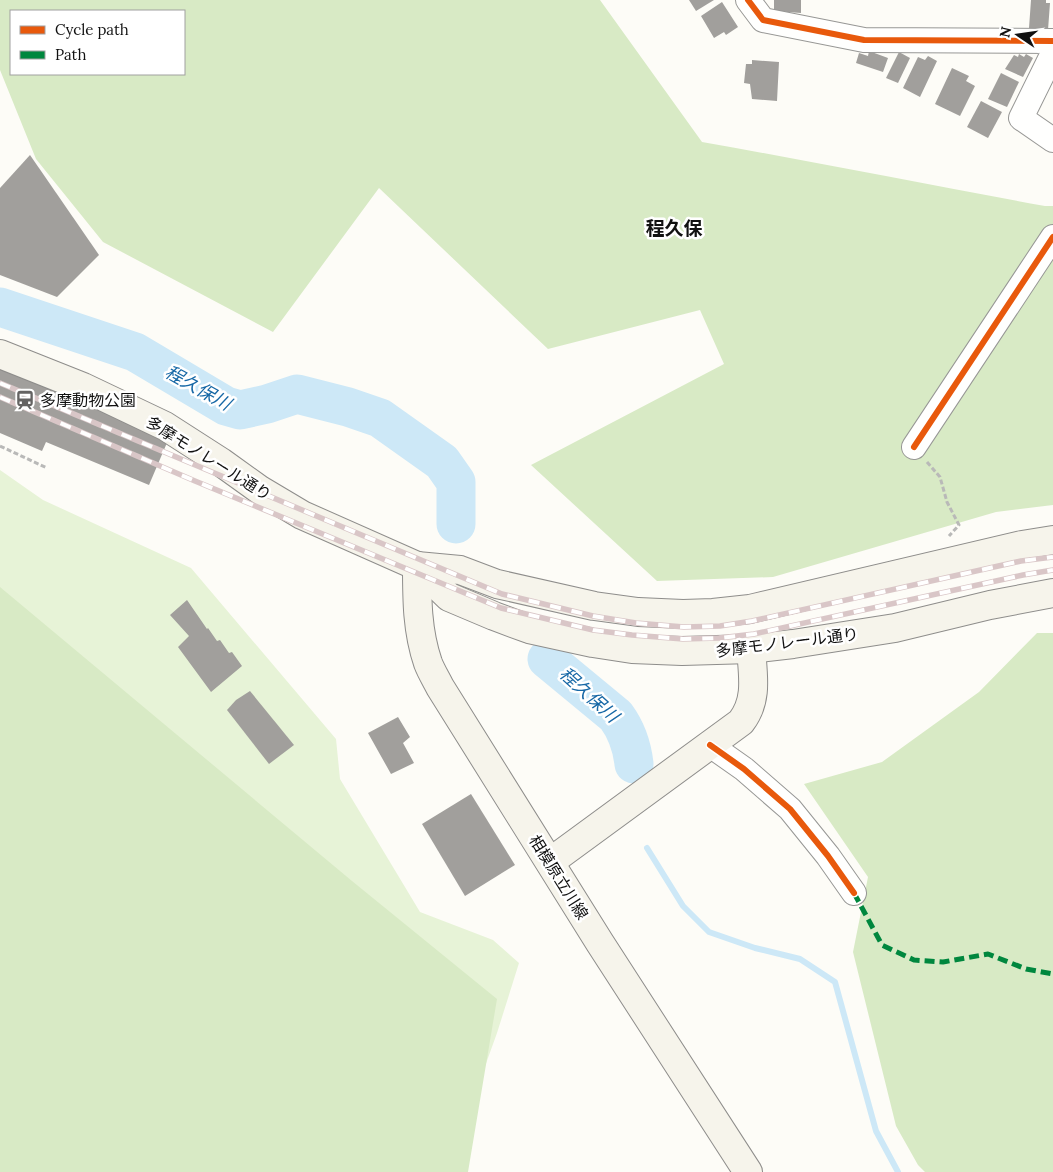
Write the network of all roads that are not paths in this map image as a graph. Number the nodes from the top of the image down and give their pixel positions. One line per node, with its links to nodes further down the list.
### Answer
1 (748, 0): 2 (street)
2 (1053, 42)
3 (1053, 52): 4 (street)
4 (1053, 140)
5 (1053, 237): 7 (street)
6 (0, 354): 9 (main road, 多摩モノレール通り)
7 (914, 447)
8 (1053, 540): 9 (main road, 多摩モノレール通り)
9 (417, 566): 11 (main road, 多摩モノレール通り); 13 (main road, 相模原立川線)
10 (1053, 593): 11 (main road, 多摩モノレール通り)
11 (751, 649): 12 (main road)
12 (710, 745): 13 (main road); 14 (street)
13 (550, 862): 15 (main road, 相模原立川線)
14 (854, 892)
15 (748, 1172)

